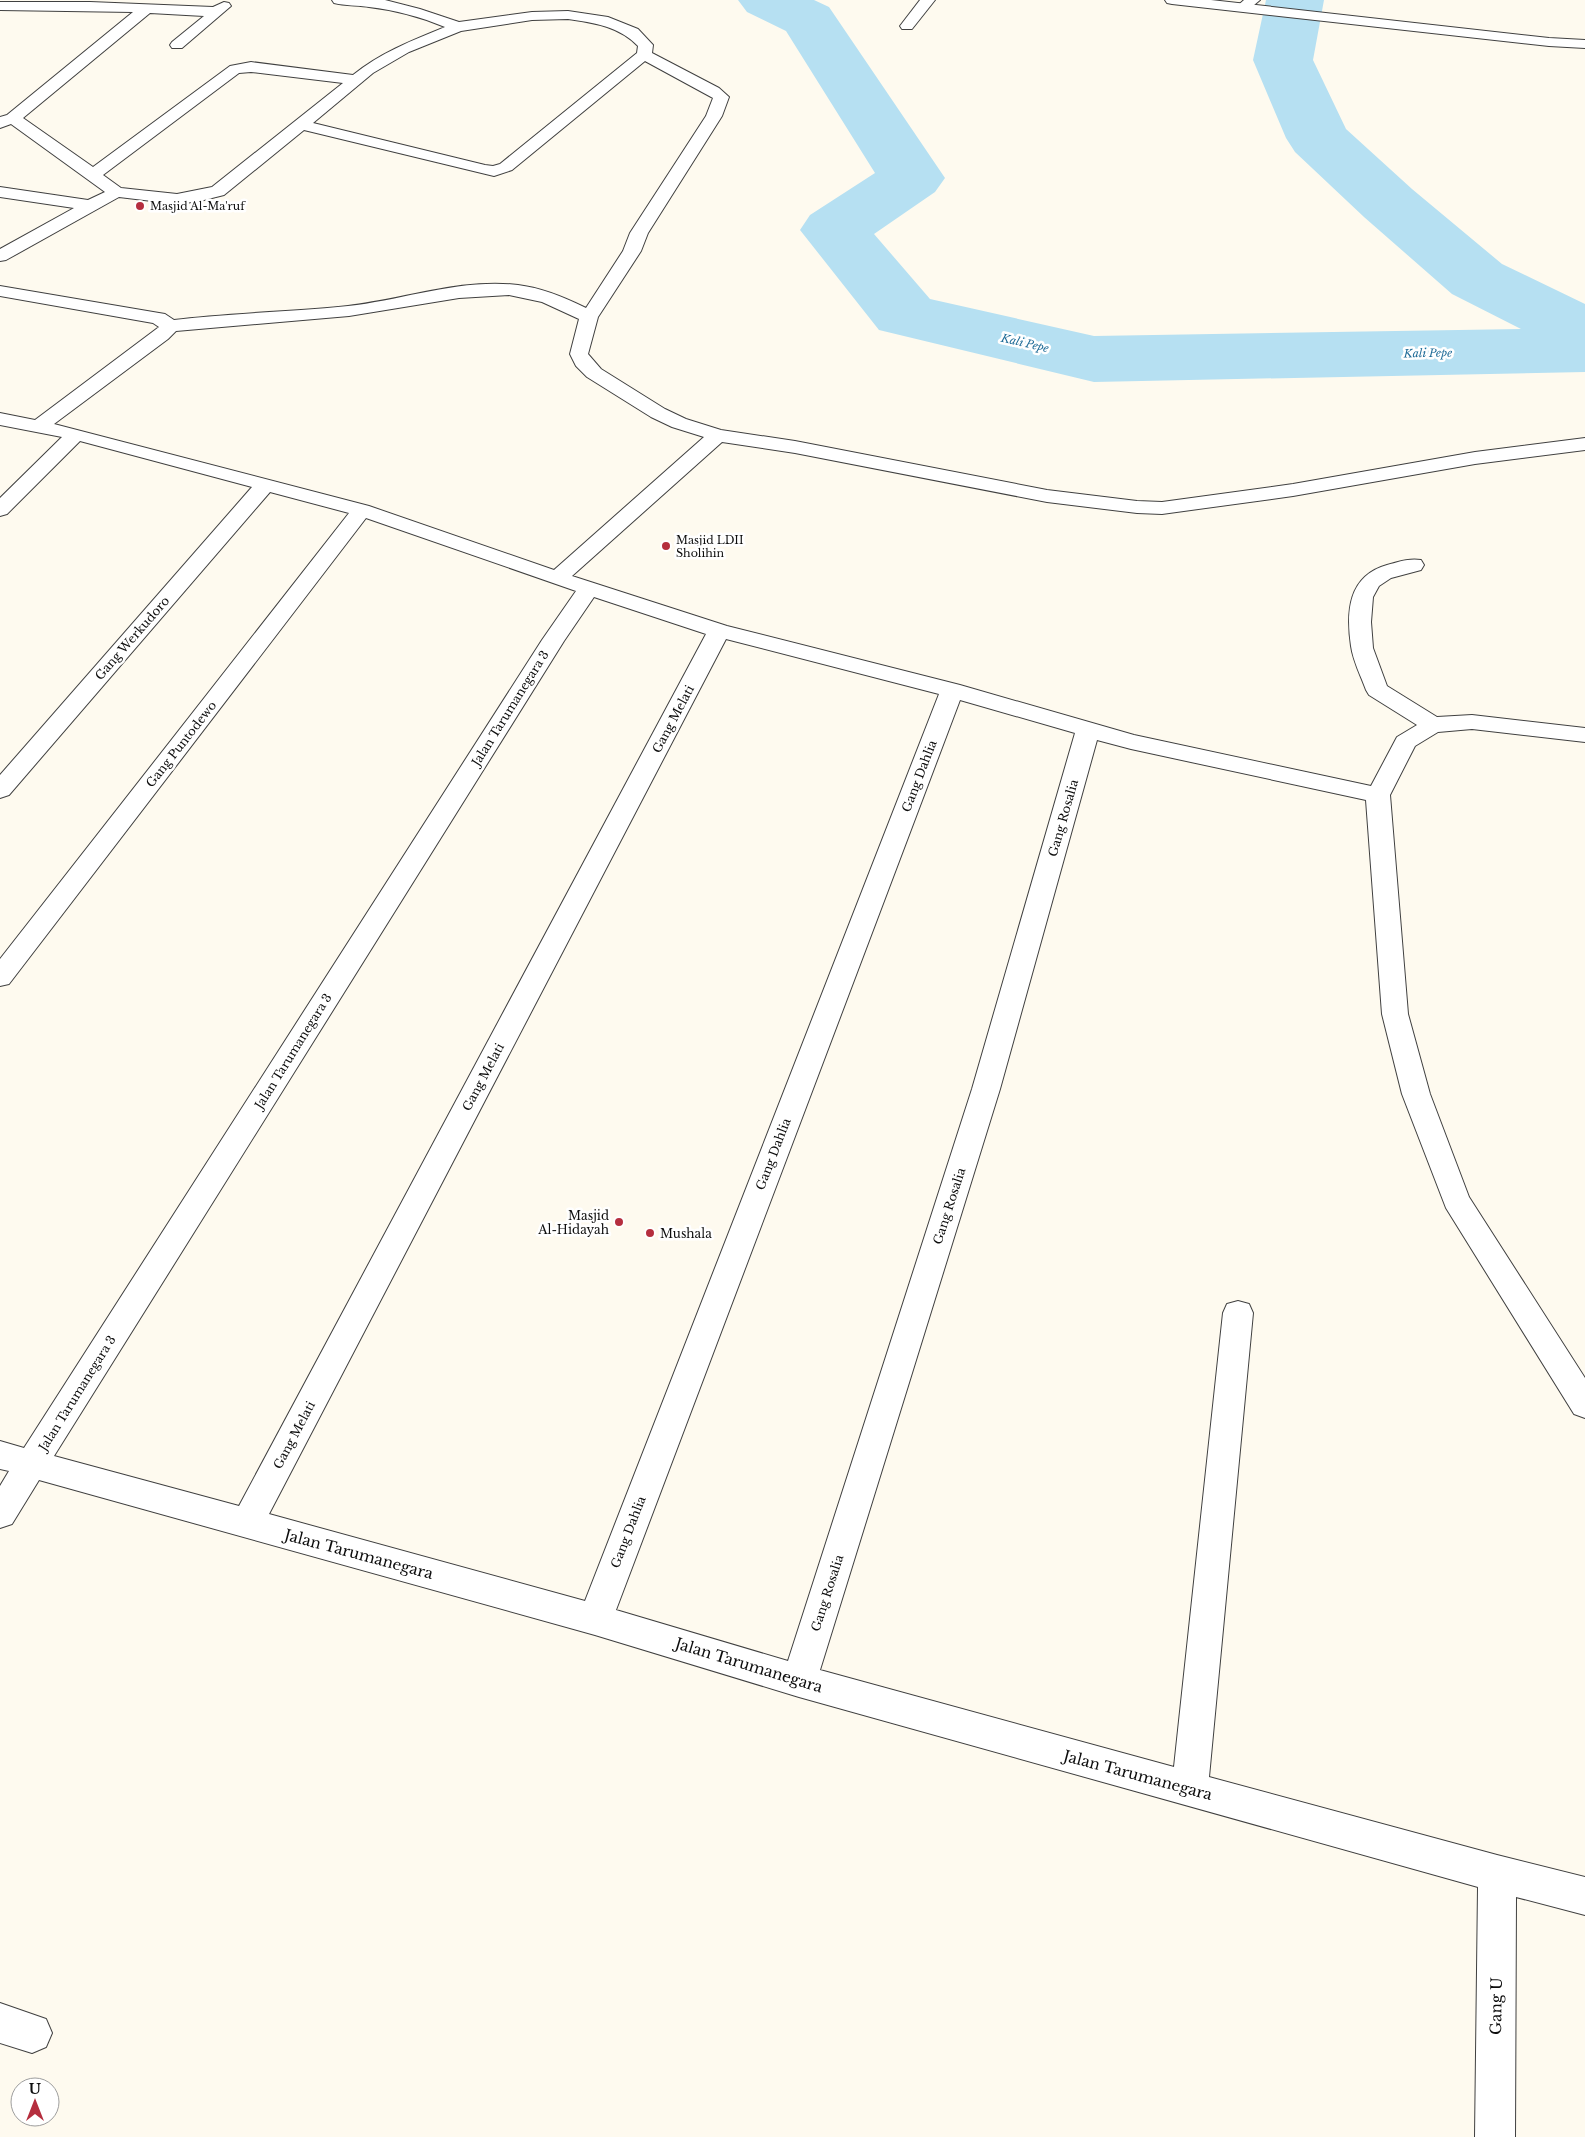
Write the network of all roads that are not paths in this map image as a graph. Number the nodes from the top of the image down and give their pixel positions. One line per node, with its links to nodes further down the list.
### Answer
1 (230, 0): 10 (street)
2 (339, 0): 13 (street)
3 (928, 0): 12 (street)
4 (1172, 0): 8 (street)
5 (92, 3): 7 (street); 9 (street)
6 (534, 3): 11 (street)
7 (0, 6)
8 (1250, 6): 14 (street)
9 (147, 8): 10 (street); 18 (street)
10 (217, 12): 15 (street)
11 (568, 15): 13 (street); 16 (street)
12 (907, 26)
13 (458, 27): 17 (street)
14 (1585, 44)
15 (177, 45)
16 (644, 55): 19 (street); 26 (street)
17 (357, 80): 19 (street); 20 (street)
18 (7, 120): 20 (street)
19 (301, 125): 22 (street)
20 (93, 175): 22 (street)
21 (0, 192): 23 (street)
22 (116, 192): 23 (street)
23 (91, 206): 24 (street)
24 (0, 256)
25 (0, 291): 27 (street)
26 (593, 312): 27 (street); 31 (street)
27 (170, 326): 29 (street)
28 (0, 419): 29 (street)
29 (39, 426): 30 (street)
30 (76, 434): 33 (street); 34 (street)
31 (718, 435): 32 (street); 37 (street)
32 (1585, 444)
33 (265, 485): 35 (street); 44 (street, Gang Werkudoro)
34 (0, 510)
35 (362, 510): 37 (street); 46 (street, Gang Puntodewo)
36 (1413, 565): 41 (street)
37 (557, 578): 38 (street)
38 (590, 589): 39 (street); 50 (street, Jalan Tarumanegara 3)
39 (720, 631): 40 (street); 52 (street, Gang Melati)
40 (952, 690): 42 (street); 53 (street, Gang Dahlia)
41 (1433, 725): 43 (street); 45 (street)
42 (1088, 729): 45 (street); 54 (street, Gang Rosalia)
43 (1585, 735)
44 (0, 790)
45 (1378, 795): 48 (street)
46 (0, 977)
47 (1238, 1313): 55 (street)
48 (1585, 1405)
49 (0, 1455): 50 (street, Jalan Tarumanegara)
50 (32, 1464): 51 (street, Jalan Tarumanegara 3); 52 (street, Jalan Tarumanegara)
51 (0, 1514)
52 (247, 1523): 53 (street, Jalan Tarumanegara)
53 (595, 1618): 54 (street, Jalan Tarumanegara)
54 (799, 1681): 55 (street, Jalan Tarumanegara)
55 (1190, 1789): 56 (street, Jalan Tarumanegara)
56 (1497, 1874): 57 (street, Jalan Tarumanegara); 58 (street, Gang U)
57 (1585, 1896)
58 (1495, 2137)

